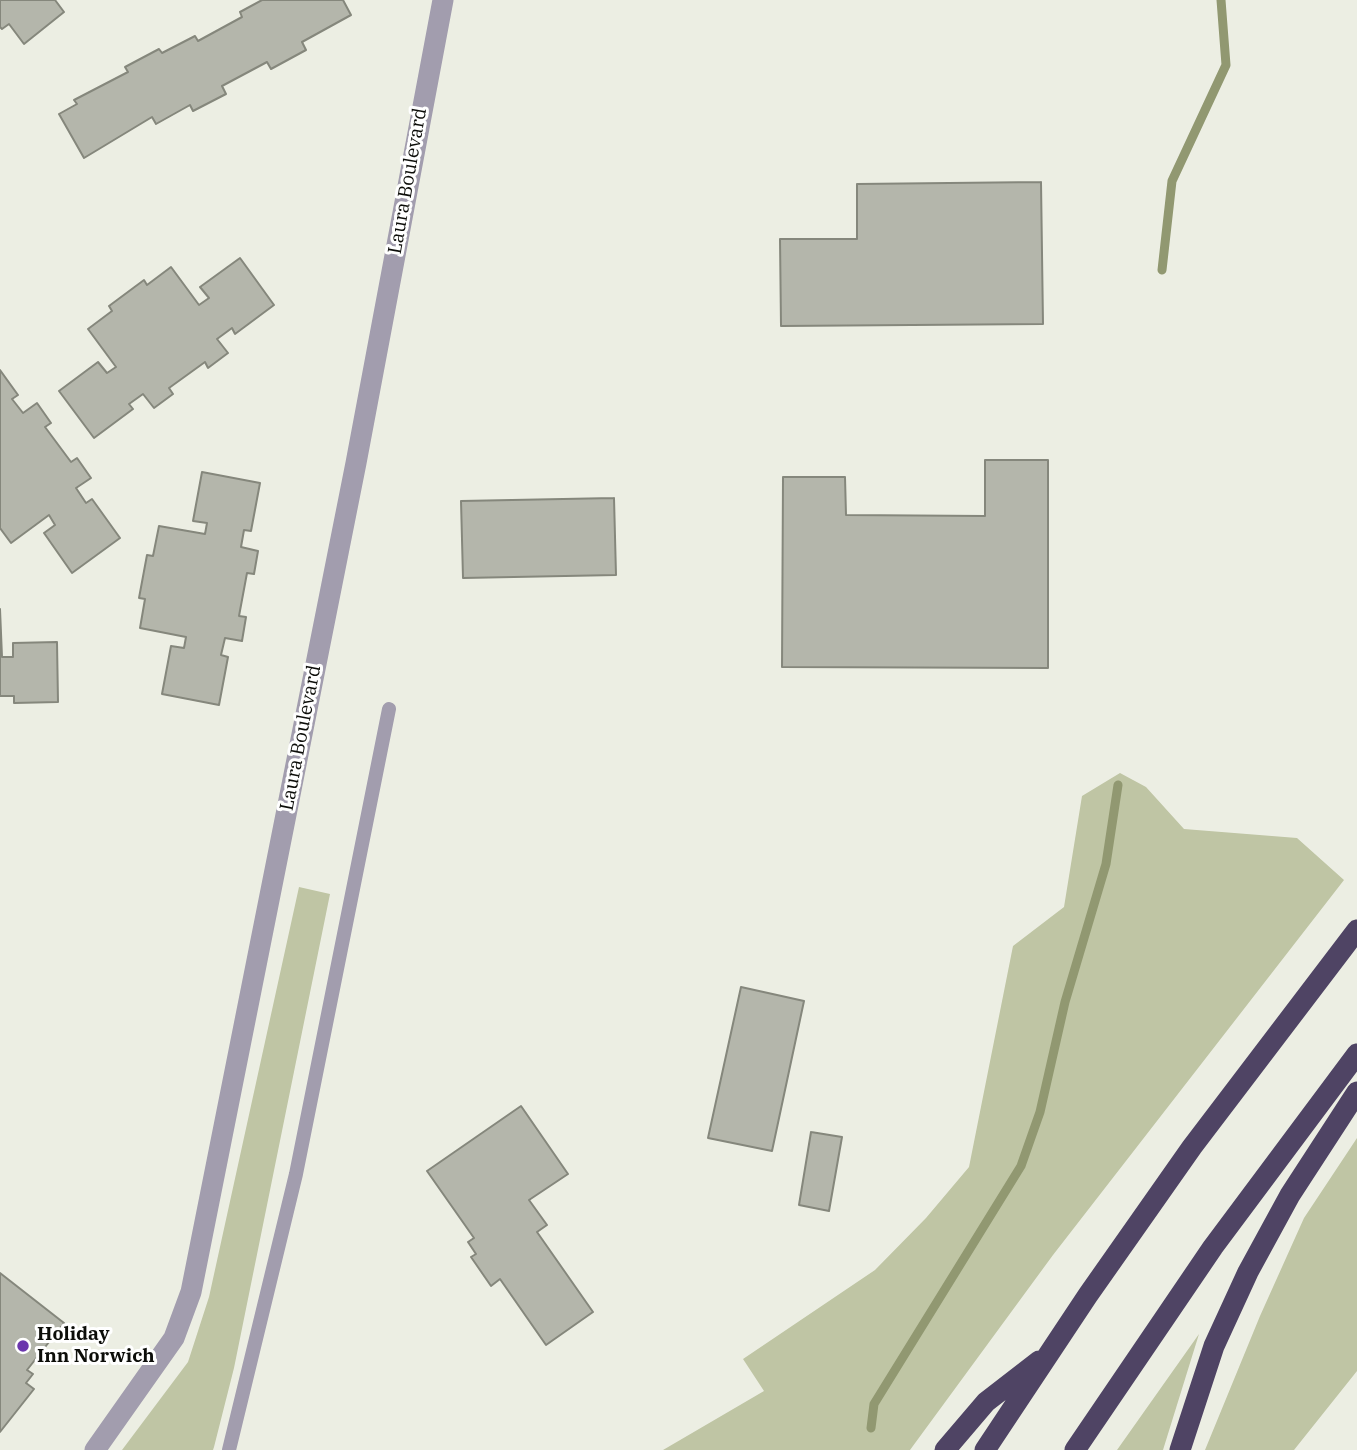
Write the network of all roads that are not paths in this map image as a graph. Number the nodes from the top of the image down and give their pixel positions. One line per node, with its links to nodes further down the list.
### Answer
1 (443, 0): 7 (street, Laura Boulevard)
2 (389, 709): 8 (lane)
3 (1357, 930): 6 (highway)
4 (1357, 1054): 11 (highway)
5 (1357, 1092): 12 (highway)
6 (1049, 1353): 9 (highway); 10 (highway)
7 (94, 1450)
8 (229, 1450)
9 (945, 1450)
10 (985, 1450)
11 (1076, 1450)
12 (1180, 1450)

